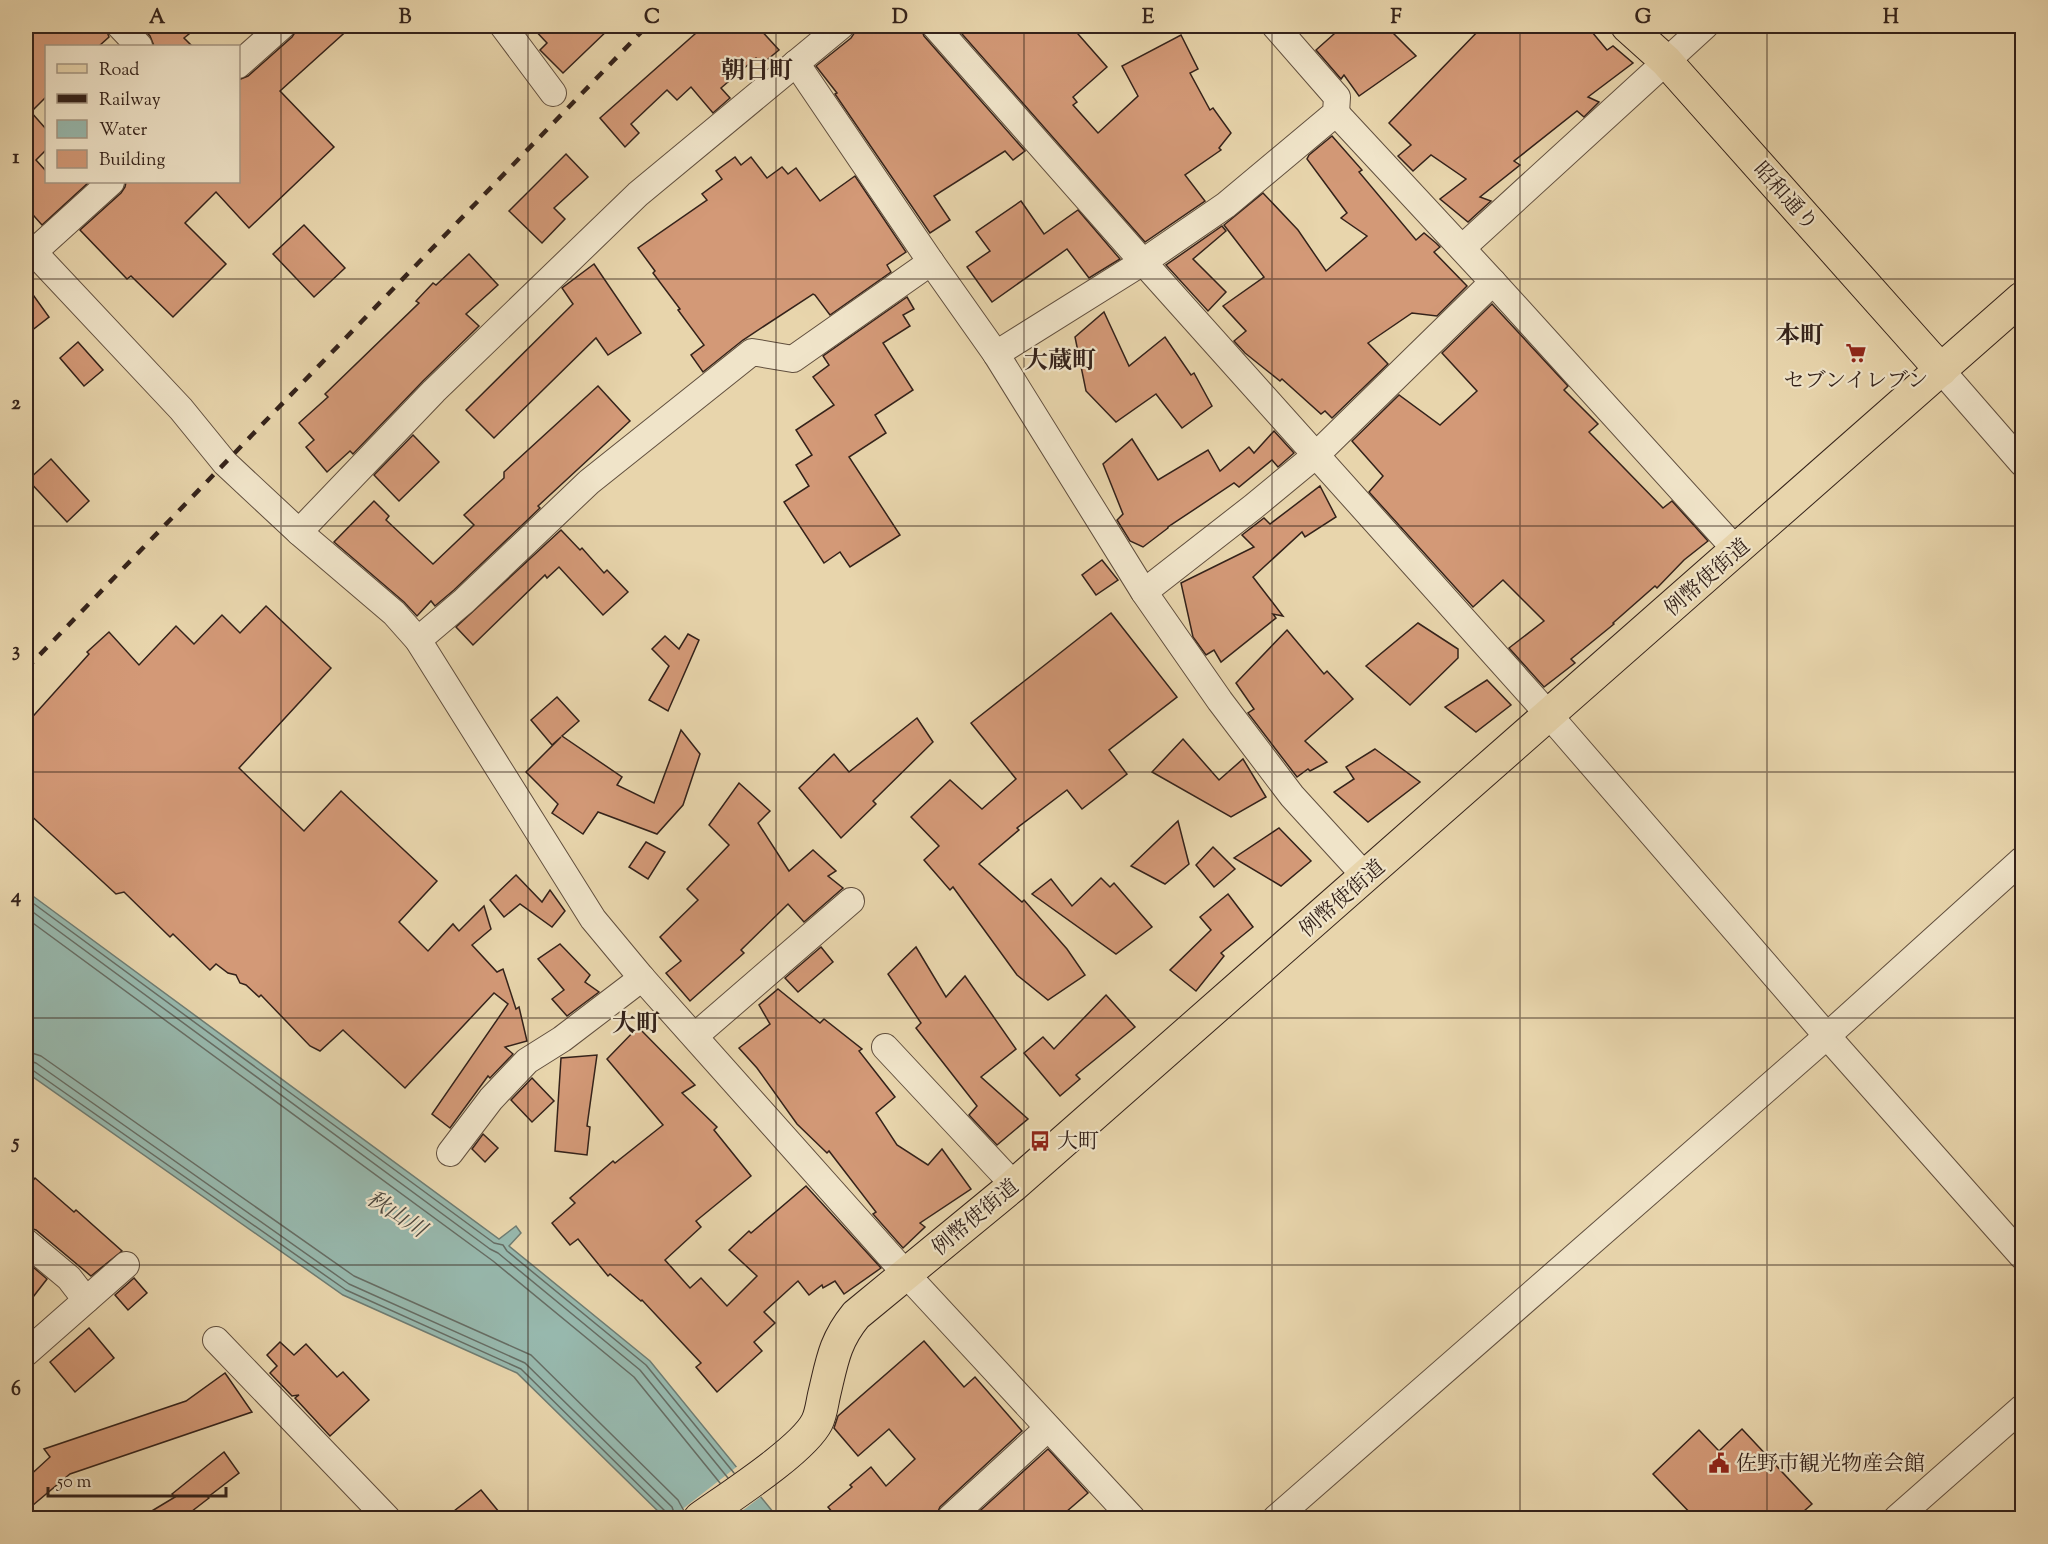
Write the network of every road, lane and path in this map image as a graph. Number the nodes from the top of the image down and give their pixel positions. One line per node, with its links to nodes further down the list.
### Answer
1 (120, 26): 9 (street)
2 (282, 26): 11 (street)
3 (503, 26): 13 (street)
4 (841, 26): 12 (street)
5 (935, 26): 19 (street)
6 (1275, 26): 14 (street)
7 (1627, 26): 10 (main road, 昭和通り)
8 (1705, 26): 10 (street)
9 (139, 45)
10 (1666, 62): 16 (street); 23 (main road, 昭和通り)
11 (240, 63)
12 (796, 63): 18 (street); 26 (street)
13 (553, 93)
14 (1336, 113): 16 (street); 19 (street)
15 (110, 183): 17 (street)
16 (1462, 248): 20 (street)
17 (28, 252): 26 (street)
18 (931, 262): 22 (street); 29 (street)
19 (1143, 262): 22 (street); 24 (street)
20 (1493, 282): 24 (street); 27 (street)
21 (2022, 298): 23 (main road, 例幣使街道)
22 (996, 354): 28 (street)
23 (1941, 370): 25 (street); 27 (main road, 例幣使街道)
24 (1316, 455): 28 (street); 30 (street)
25 (2022, 463)
26 (299, 532): 29 (street)
27 (1737, 551): 30 (main road, 例幣使街道)
28 (1144, 592): 32 (street)
29 (418, 640): 34 (street)
30 (1549, 715): 32 (main road, 例幣使街道); 36 (street)
31 (2022, 860): 36 (street)
32 (1366, 877): 39 (main road, 例幣使街道)
33 (850, 901): 35 (street)
34 (642, 978): 35 (street); 38 (street)
35 (695, 1036): 43 (street)
36 (1827, 1036): 41 (street); 53 (street)
37 (885, 1047): 39 (street)
38 (450, 1153)
39 (1014, 1185): 43 (main road, 例幣使街道)
40 (26, 1242): 44 (street)
41 (2022, 1256)
42 (126, 1265): 44 (street)
43 (906, 1274): 48 (street); 50 (main road, 例幣使街道)
44 (86, 1300): 46 (street)
45 (216, 1341): 49 (street)
46 (26, 1353)
47 (2022, 1408): 54 (street)
48 (1048, 1428): 51 (street); 52 (street)
49 (387, 1518)
50 (700, 1518)
51 (950, 1518)
52 (1132, 1518)
53 (1276, 1518)
54 (1897, 1518)

